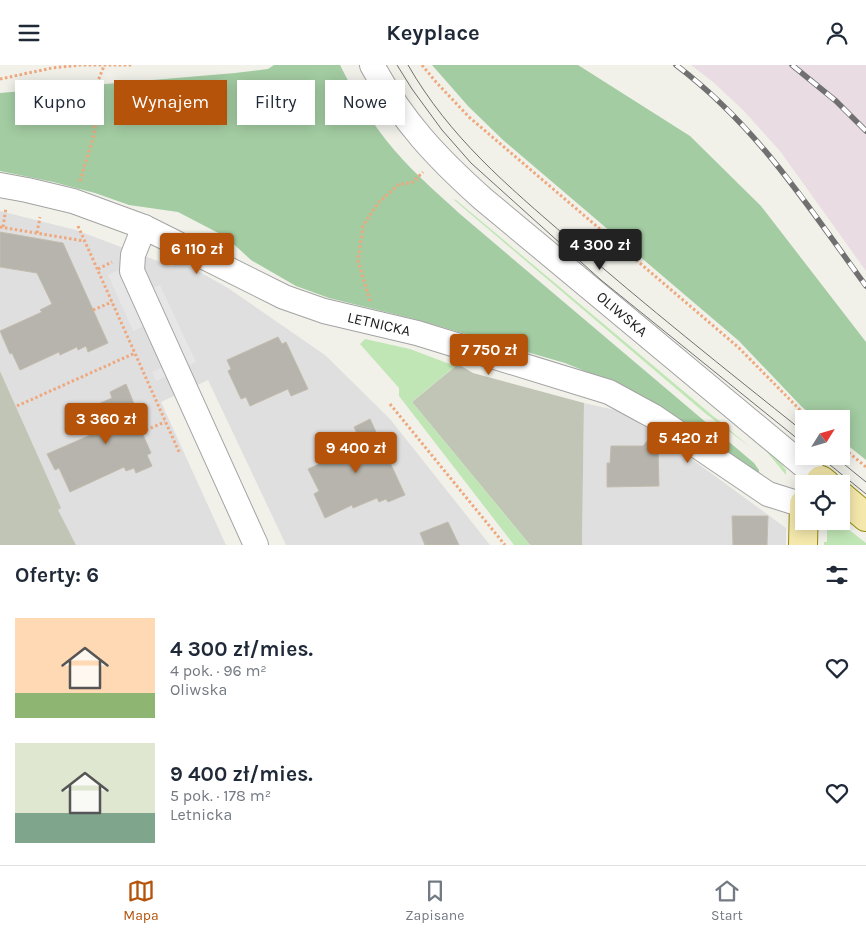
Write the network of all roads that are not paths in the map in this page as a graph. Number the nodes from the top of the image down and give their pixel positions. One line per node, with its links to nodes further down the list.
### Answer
1 (372, 65): 4 (street, OLIWSKA)
2 (0, 185): 3 (street, LETNICKA)
3 (144, 227): 5 (street, LETNICKA); 9 (street)
4 (800, 475)
5 (795, 493)
6 (850, 508): 7 (main road, OLIWSKA)
7 (866, 517)
8 (808, 530): 10 (main road)
9 (256, 545)
10 (803, 545)

